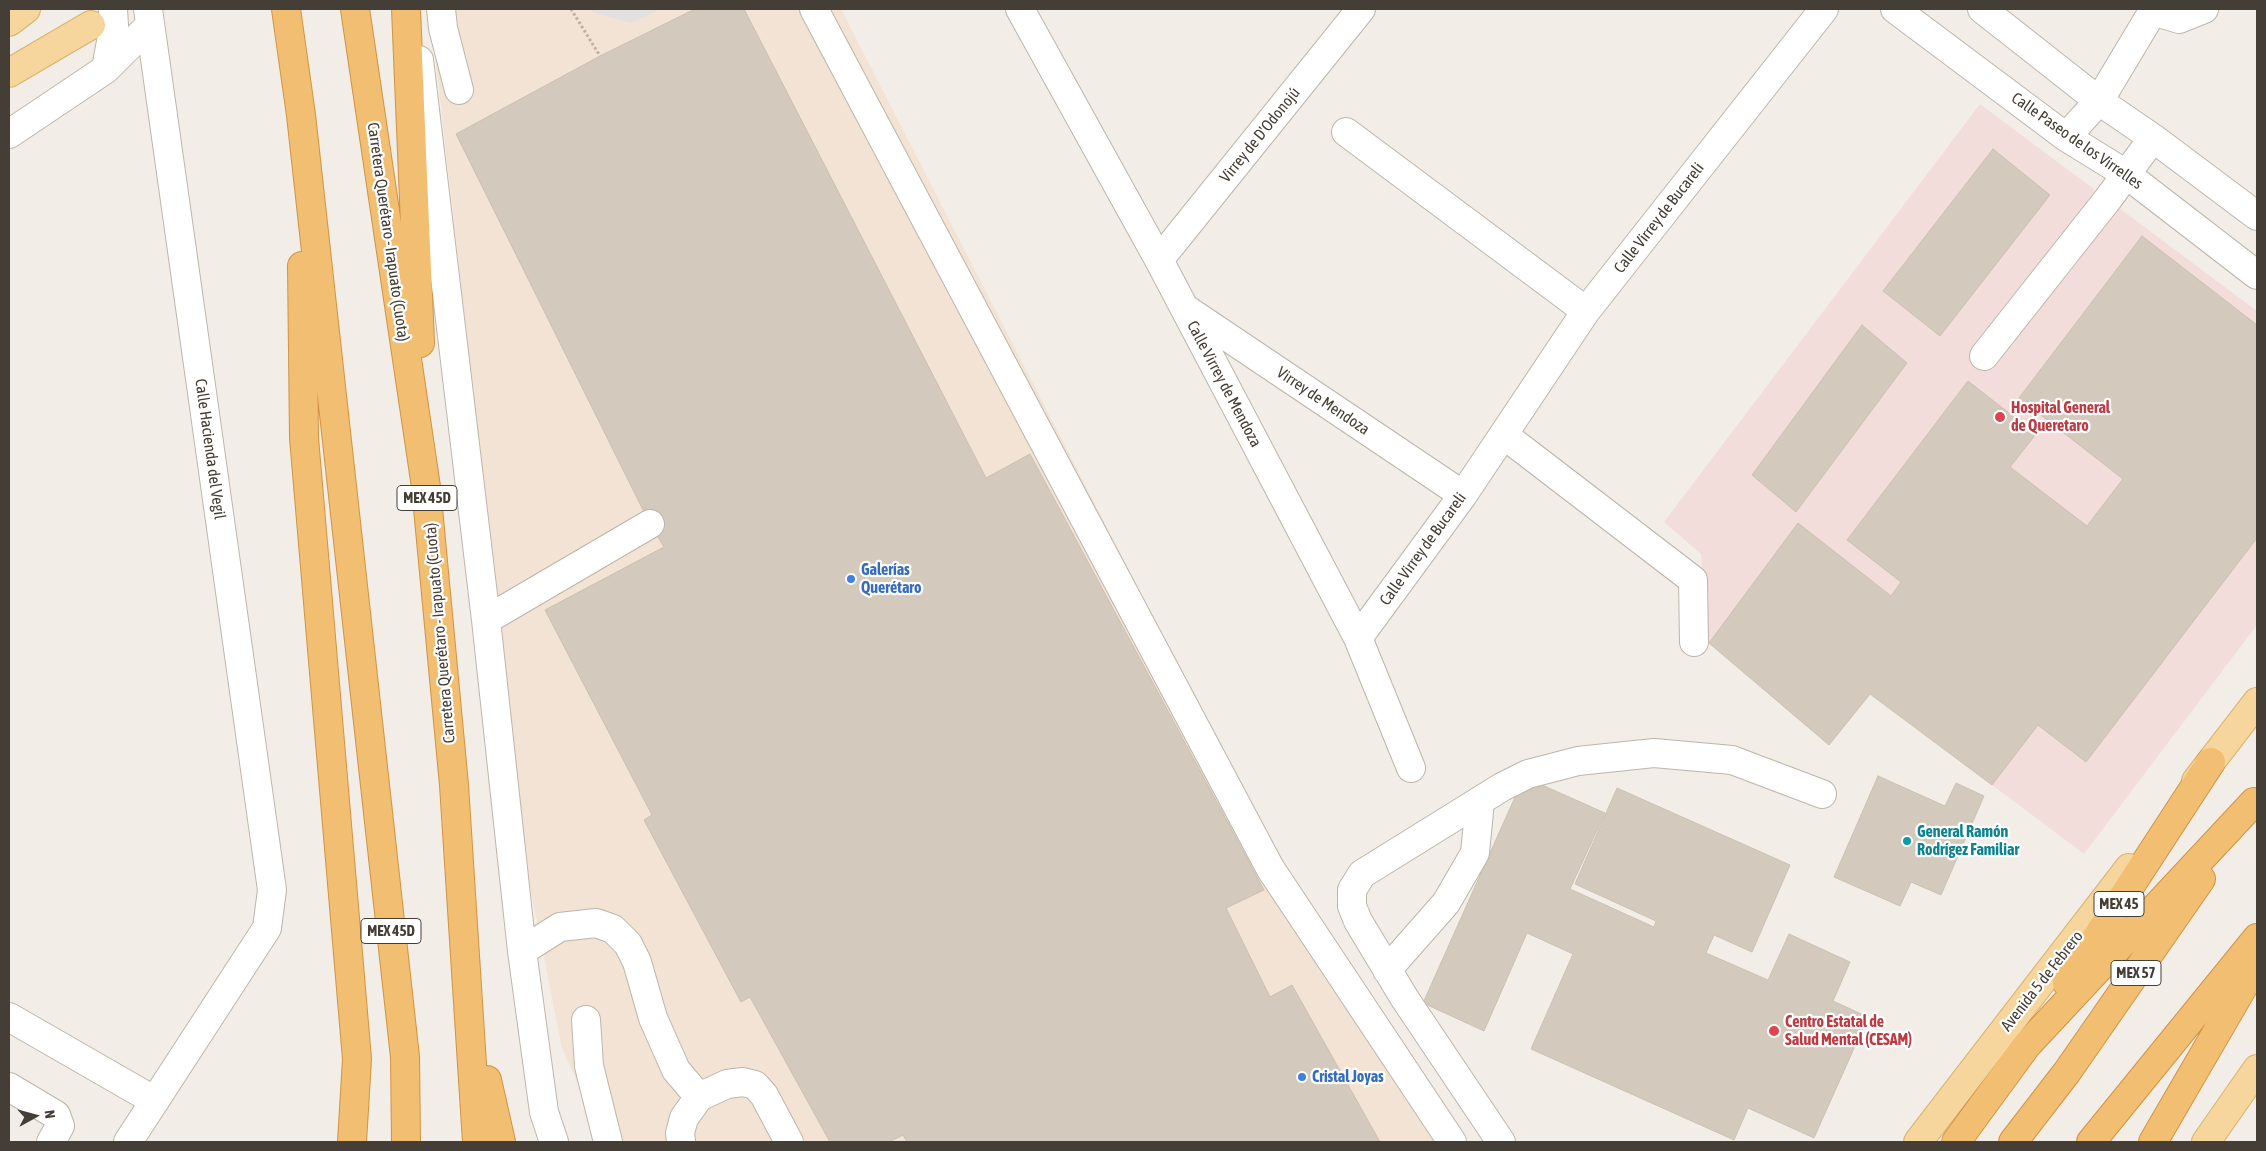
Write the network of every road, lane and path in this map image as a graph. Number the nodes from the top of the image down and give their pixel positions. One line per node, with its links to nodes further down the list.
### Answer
1 (26, 9): 18 (main road)
2 (113, 9): 21 (street)
3 (286, 9): 25 (highway, MEX 45D)
4 (355, 9): 38 (highway, Carretera Querétaro - Irapuato (Cuota) / MEX 45D)
5 (406, 9): 38 (highway)
6 (413, 9): 41 (street)
7 (441, 9): 23 (street)
8 (571, 9): 20 (path)
9 (814, 9): 72 (street)
10 (1020, 9): 32 (street, Calle Virrey de Mendoza)
11 (1361, 9): 32 (street, Virrey de D'Odonojú)
12 (1824, 9): 35 (street, Calle Virrey de Bucareli)
13 (1895, 9): 28 (street, Calle Paseo de los Virrelles)
14 (1982, 9): 24 (street)
15 (2204, 9): 16 (street)
16 (2152, 10): 24 (street)
17 (149, 17): 21 (street); 61 (street, Calle Hacienda del Vegil)
18 (9, 22)
19 (91, 25): 22 (main road)
20 (600, 56)
21 (106, 69): 27 (street)
22 (9, 73)
23 (459, 90)
24 (2099, 101): 28 (street); 29 (street)
25 (301, 115): 64 (highway); 65 (highway, MEX 45D)
26 (1346, 132): 35 (street)
27 (9, 134)
28 (2066, 137): 30 (street, Calle Paseo de los Virrelles)
29 (2153, 138): 30 (street); 31 (street)
30 (2126, 174): 33 (street, Calle Paseo de los Virrelles); 36 (street)
31 (2257, 216)
32 (1159, 260): 34 (street, Calle Virrey de Mendoza)
33 (2257, 275)
34 (1183, 307): 39 (street, Virrey de Mendoza); 42 (street, Calle Virrey de Mendoza)
35 (1586, 311): 37 (street, Calle Virrey de Bucareli)
36 (1984, 356)
37 (1504, 435): 39 (street, Calle Virrey de Bucareli); 43 (street)
38 (426, 487): 54 (highway, Carretera Querétaro - Irapuato (Cuota) / MEX 45D)
39 (1463, 496): 42 (street, Calle Virrey de Bucareli)
40 (650, 524): 41 (street)
41 (486, 620): 51 (street)
42 (1358, 638): 46 (street, Calle Virrey de Mendoza)
43 (1694, 642)
44 (2257, 702): 45 (main road, Avenida 5 de Febrero)
45 (2210, 762): 57 (highway, MEX 45); 74 (main road, Avenida 5 de Febrero)
46 (1412, 768)
47 (1822, 794): 49 (street)
48 (2256, 800): 57 (highway, MEX 45); 76 (highway, MEX 57)
49 (1480, 801): 53 (street); 53 (street)
50 (2257, 938): 77 (highway)
51 (522, 951): 60 (street); 68 (street)
52 (2257, 963): 78 (highway)
53 (1387, 970): 73 (street)
54 (468, 990): 66 (highway, Carretera Querétaro - Irapuato (Cuota) / MEX 45D); 67 (highway)
55 (9, 1017): 61 (street)
56 (586, 1020): 69 (street)
57 (2026, 1045): 75 (highway, MEX 45)
58 (2257, 1069): 79 (main road)
59 (9, 1087): 62 (street)
60 (699, 1098): 70 (street); 71 (street)
61 (155, 1101): 63 (street, Calle Hacienda del Vegil)
62 (51, 1142)
63 (128, 1142)
64 (352, 1142)
65 (406, 1142)
66 (477, 1142)
67 (501, 1142)
68 (554, 1142)
69 (608, 1142)
70 (681, 1142)
71 (789, 1142)
72 (1452, 1142)
73 (1501, 1142)
74 (1918, 1142)
75 (1956, 1142)
76 (2013, 1142)
77 (2091, 1142)
78 (2154, 1142)
79 (2206, 1142)

